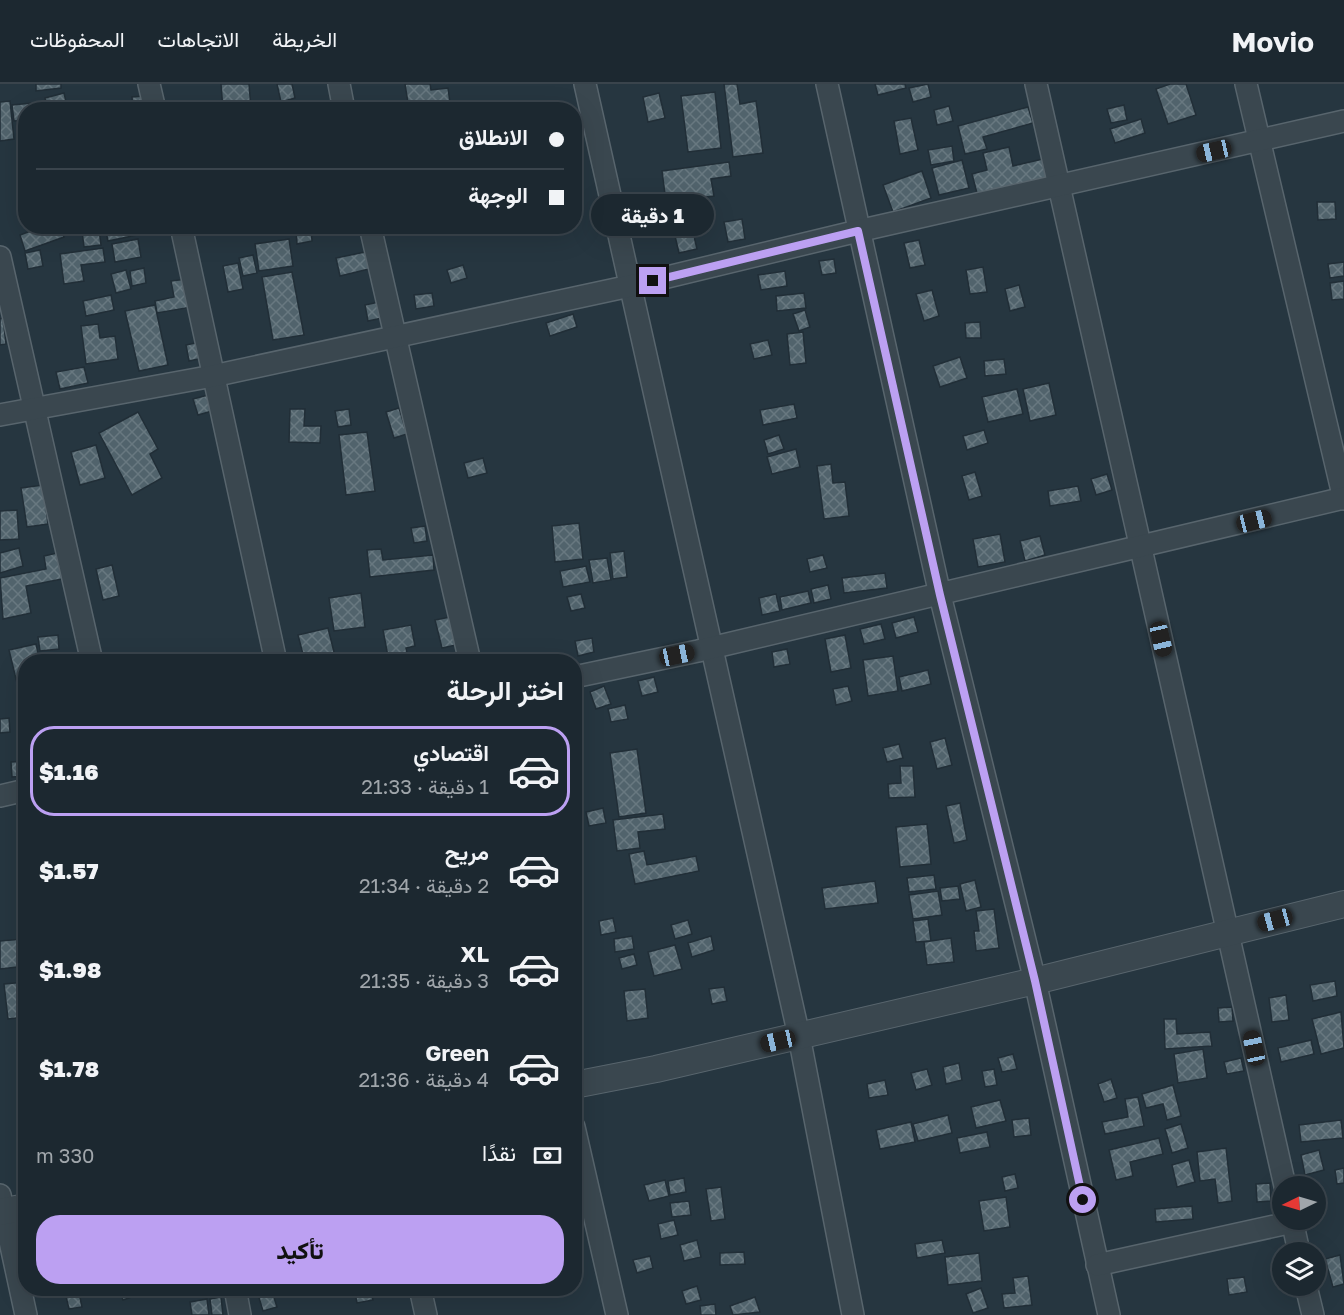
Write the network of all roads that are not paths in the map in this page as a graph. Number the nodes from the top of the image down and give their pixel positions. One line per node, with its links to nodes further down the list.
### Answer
1 (149, 84): 7 (street)
2 (339, 84): 8 (street)
3 (585, 84): 16 (street)
4 (827, 84): 12 (street)
5 (1036, 84): 11 (street)
6 (1246, 84): 10 (street)
7 (153, 102)
8 (342, 102)
9 (1344, 121): 10 (street)
10 (1258, 141): 11 (street); 21 (street)
11 (1060, 187): 12 (street); 22 (street)
12 (858, 231): 16 (street); 23 (street)
13 (183, 234): 18 (street)
14 (372, 234): 17 (street)
15 (0, 257): 19 (street)
16 (630, 286): 17 (street); 24 (street)
17 (395, 337): 18 (street); 27 (street)
18 (213, 376): 19 (street); 26 (street)
19 (34, 409): 20 (street); 25 (street)
20 (0, 415)
21 (1344, 499): 22 (street)
22 (1140, 548): 23 (street); 32 (street)
23 (940, 595): 24 (street); 33 (street)
24 (710, 648): 28 (street); 34 (street)
25 (90, 654)
26 (274, 654)
27 (468, 654)
28 (582, 675)
29 (18, 792): 30 (street)
30 (0, 796)
31 (1344, 904): 32 (street)
32 (1228, 932): 33 (street); 37 (street)
33 (1035, 981): 34 (street); 40 (street)
34 (799, 1036): 35 (street); 50 (street)
35 (582, 1083)
36 (582, 1162): 49 (street)
37 (1283, 1176)
38 (7, 1206): 41 (street)
39 (1272, 1226): 40 (street)
40 (1097, 1265): 51 (street)
41 (18, 1269)
42 (23, 1296): 46 (street)
43 (236, 1296): 47 (street)
44 (422, 1296): 48 (street)
45 (1308, 1296): 52 (street)
46 (26, 1315)
47 (240, 1315)
48 (426, 1315)
49 (617, 1315)
50 (854, 1315)
51 (1109, 1315)
52 (1313, 1315)

